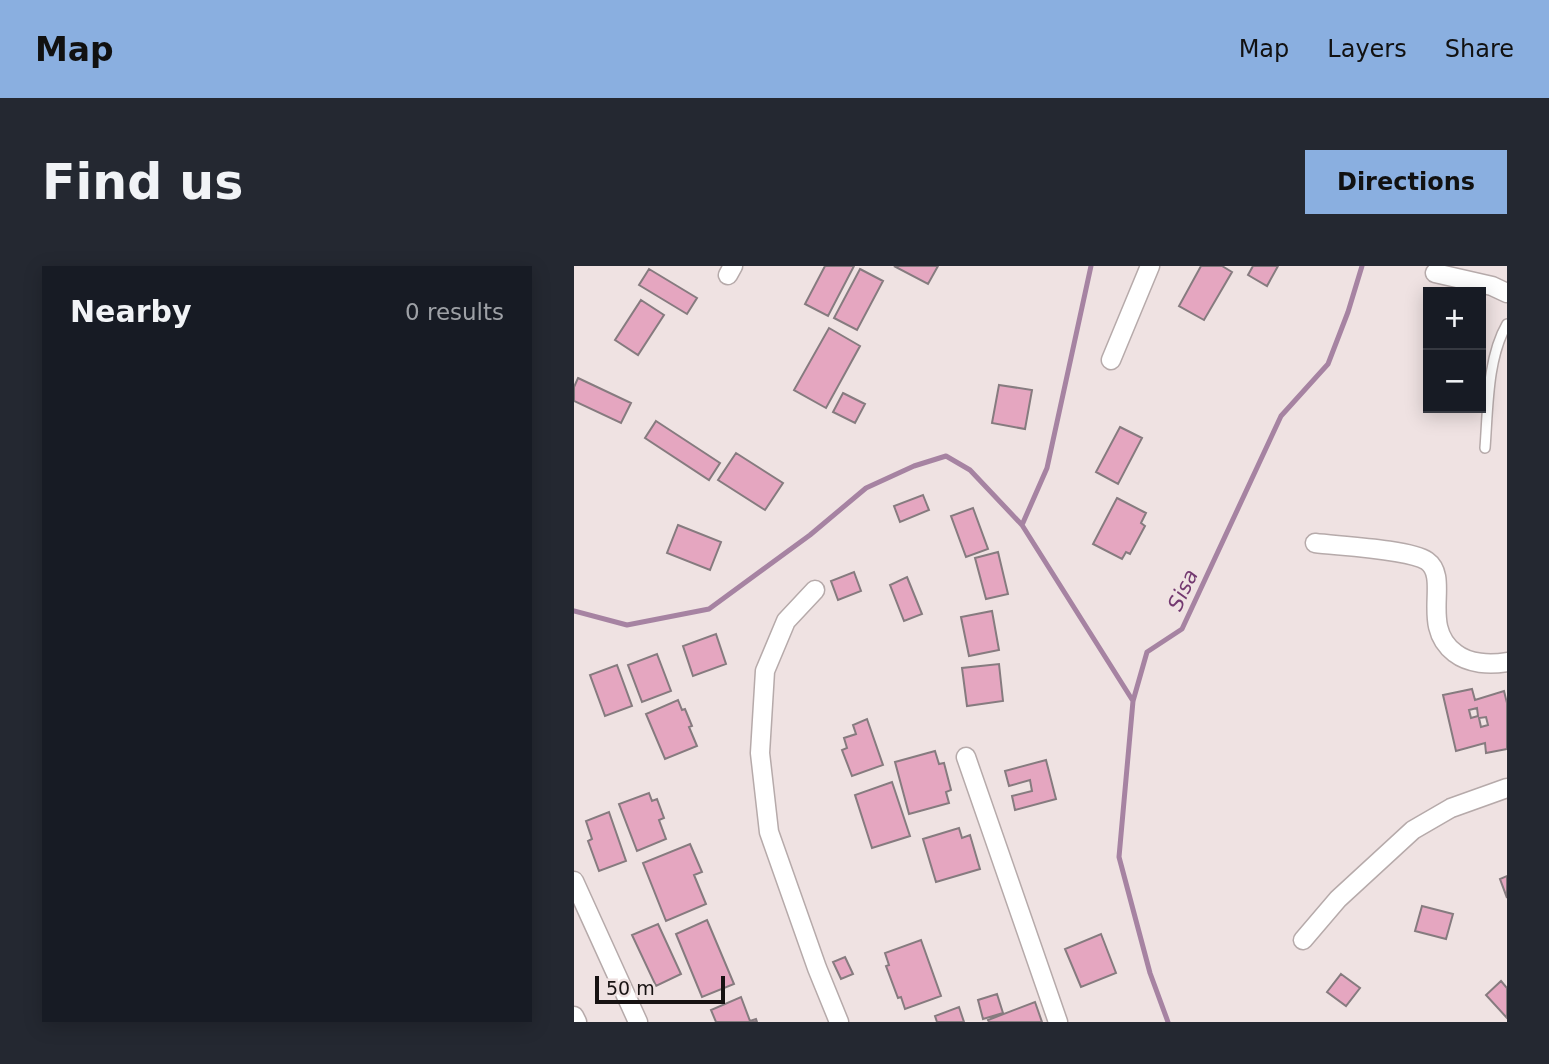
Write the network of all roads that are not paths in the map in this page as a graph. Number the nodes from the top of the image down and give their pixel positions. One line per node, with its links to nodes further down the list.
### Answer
1 (1150, 266): 5 (street)
2 (1435, 273): 3 (street)
3 (1507, 293)
4 (1507, 324): 6 (lane)
5 (1111, 360)
6 (1485, 448)
7 (1315, 543): 9 (street)
8 (816, 590): 17 (street)
9 (1507, 662)
10 (966, 757): 18 (street)
11 (1507, 788): 13 (street)
12 (574, 881): 16 (street)
13 (1303, 940)
14 (574, 1016): 15 (street)
15 (577, 1022)
16 (638, 1022)
17 (839, 1022)
18 (1058, 1022)

